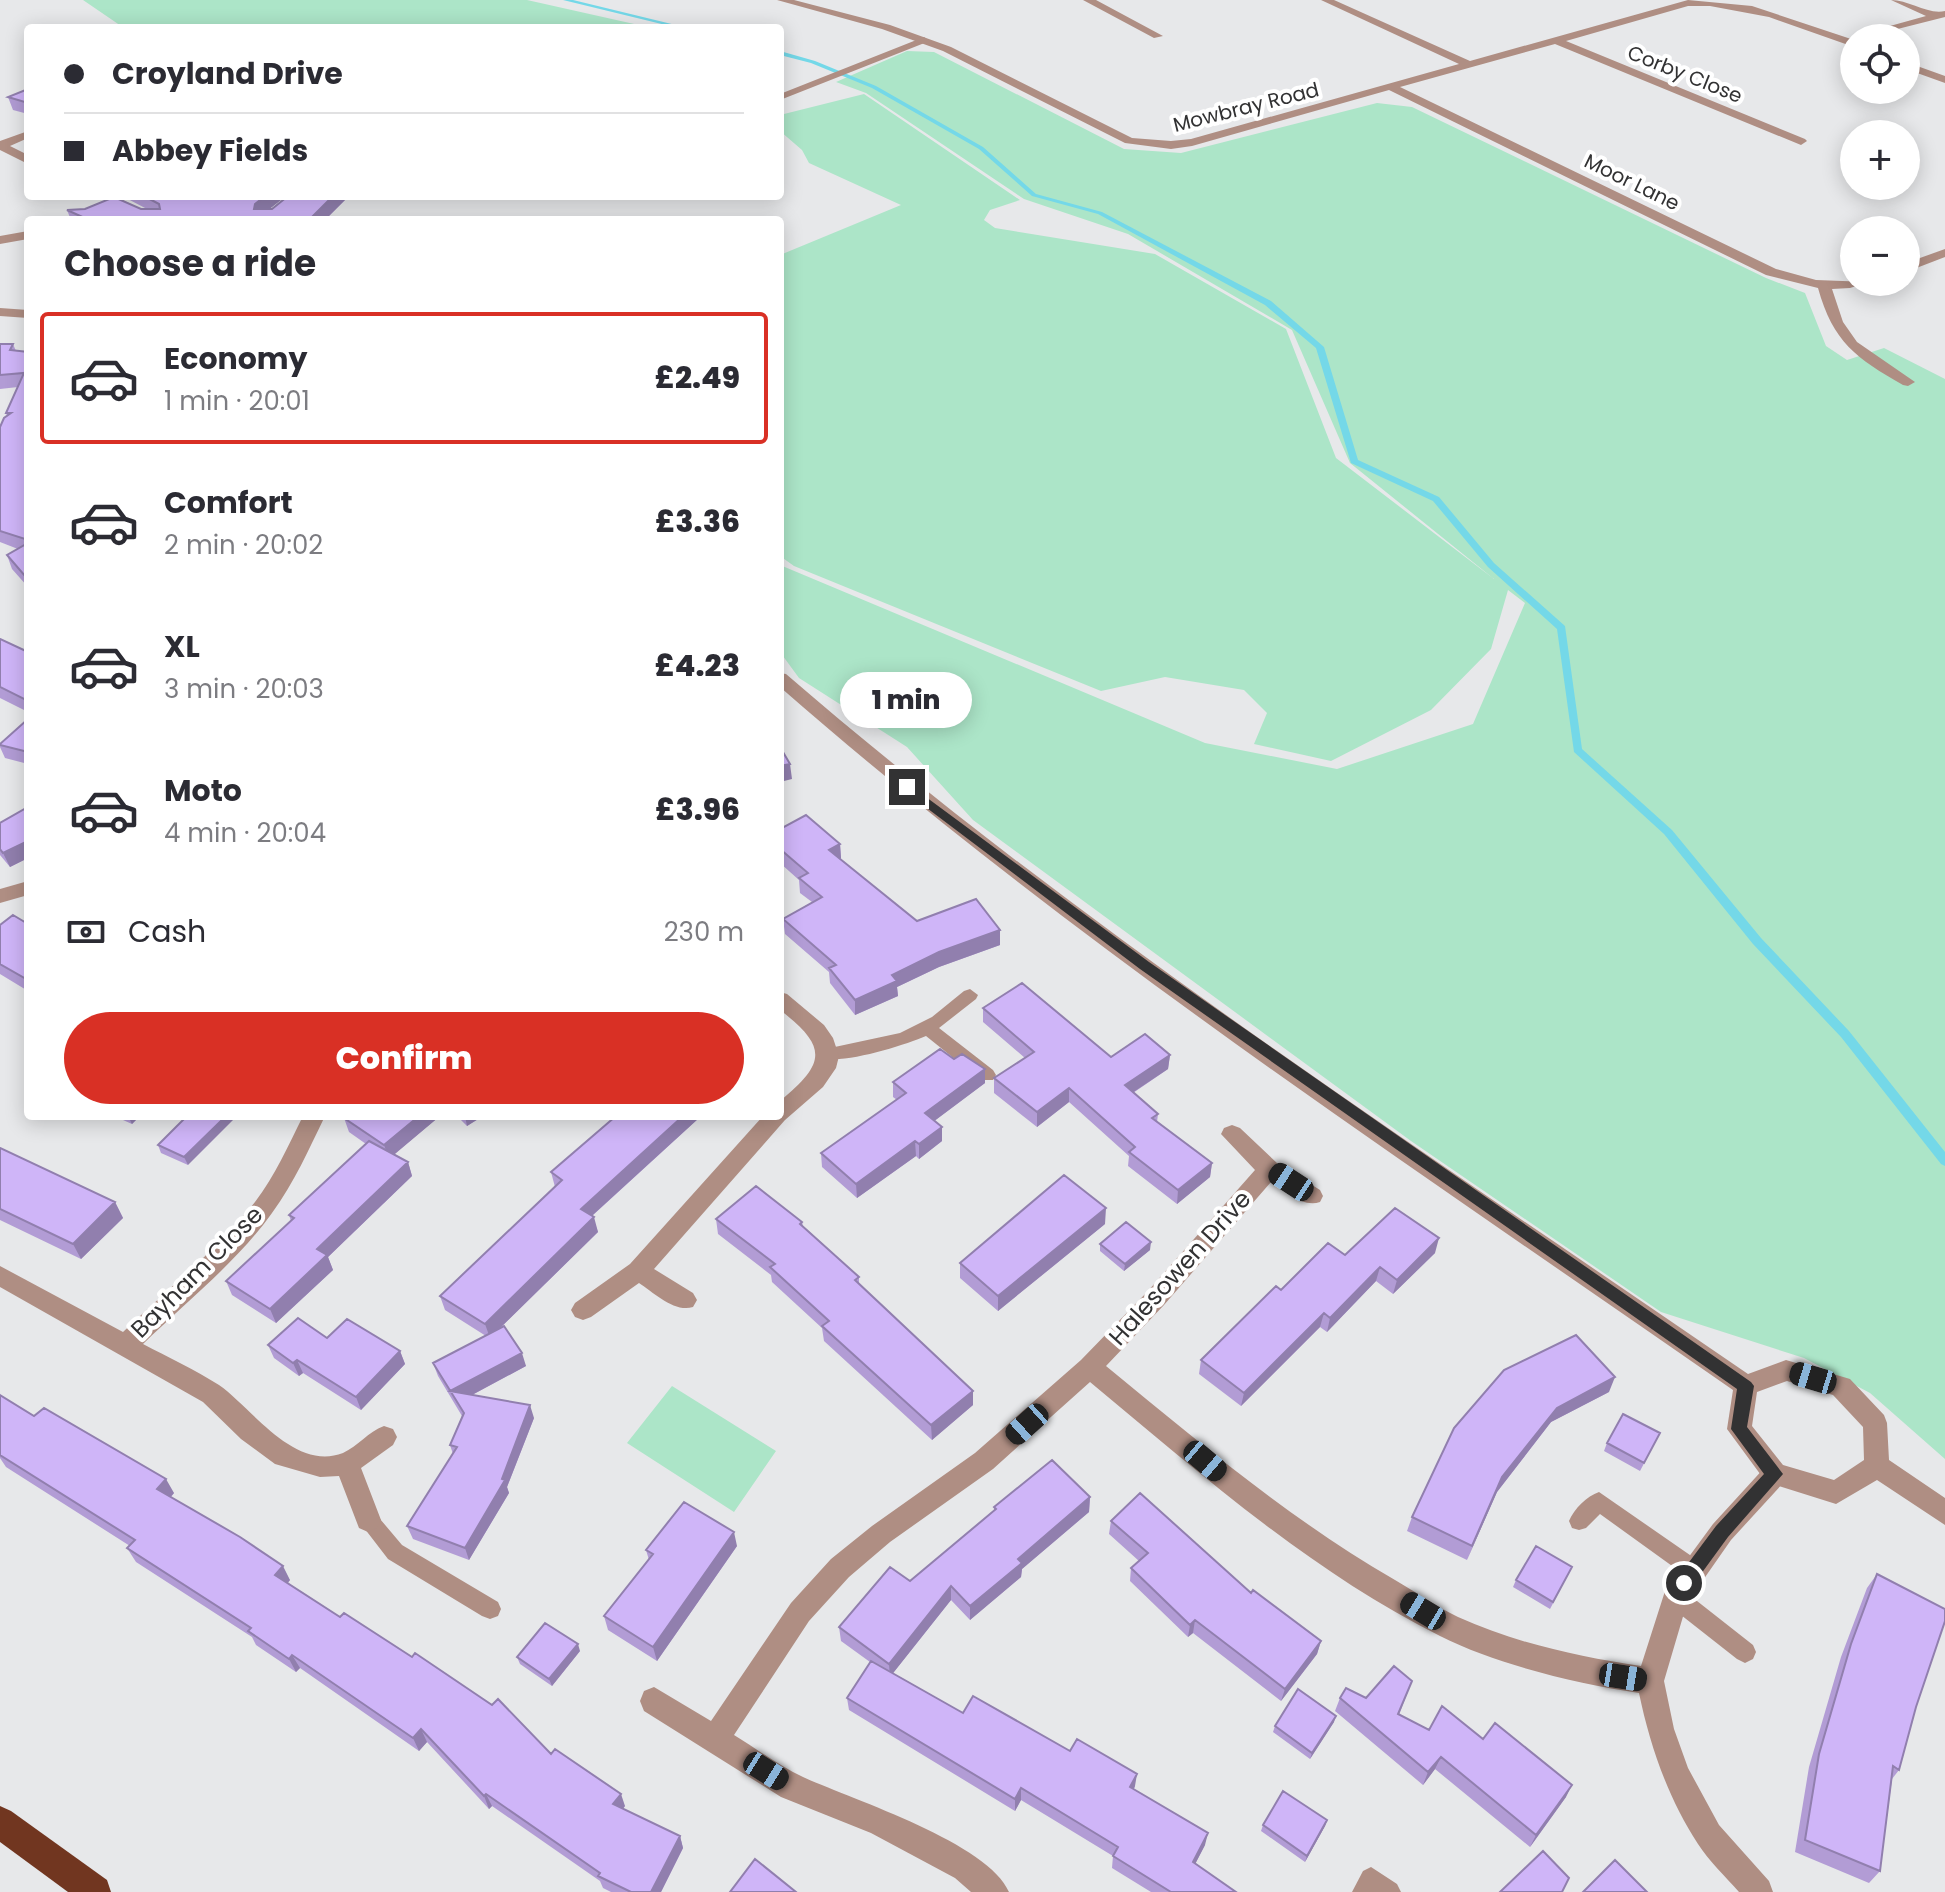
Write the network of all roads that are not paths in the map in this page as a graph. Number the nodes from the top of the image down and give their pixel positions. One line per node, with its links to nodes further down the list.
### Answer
1 (1088, 0): 7 (street)
2 (1326, 0): 11 (street)
3 (1896, 0): 5 (street)
4 (790, 1): 9 (street, Mowbray Road)
5 (1941, 16): 6 (street)
6 (1913, 24)
7 (1158, 36)
8 (1840, 37): 10 (street, Mowbray Road)
9 (924, 40): 14 (street, Mowbray Road); 15 (lane)
10 (1555, 40): 11 (street, Mowbray Road); 17 (street, Corby Close)
11 (1468, 64): 14 (street, Mowbray Road)
12 (1920, 70): 13 (street)
13 (1945, 80)
14 (1391, 87): 26 (street, Moor Lane)
15 (784, 96)
16 (24, 136): 18 (street)
17 (1801, 141)
18 (1, 145): 19 (street)
19 (24, 158)
20 (108, 202): 21 (street)
21 (145, 216)
22 (24, 236): 23 (street)
23 (0, 240)
24 (1945, 253): 25 (street)
25 (1920, 263)
26 (1824, 285): 27 (street, Moor Lane); 30 (street)
27 (1840, 286)
28 (0, 312): 29 (street)
29 (24, 314)
30 (1908, 382)
31 (784, 681): 51 (street)
32 (24, 889): 33 (street)
33 (0, 896)
34 (970, 995): 36 (lane)
35 (784, 1002): 37 (street)
36 (929, 1029): 37 (lane); 38 (lane)
37 (830, 1054): 39 (street)
38 (987, 1075)
39 (784, 1110)
40 (311, 1120): 49 (street, Bayham Close)
41 (774, 1120): 45 (street)
42 (1232, 1134): 43 (street, Halesowen Drive)
43 (1269, 1169): 44 (street, Halesowen Drive); 50 (street, Halesowen Drive)
44 (1312, 1196)
45 (638, 1271): 47 (street); 48 (street)
46 (0, 1276): 49 (street, Bayham Close)
47 (685, 1300)
48 (583, 1310)
49 (126, 1345): 53 (street, Bayham Close)
50 (1090, 1367): 63 (street, Halesowen Drive); 65 (street, Halesowen Drive)
51 (1746, 1386): 54 (street); 55 (street)
52 (384, 1437): 53 (street)
53 (347, 1464): 57 (street)
54 (1877, 1466): 55 (street); 56 (street)
55 (1775, 1474): 59 (street)
56 (1945, 1513)
57 (368, 1520): 61 (lane)
58 (1579, 1521): 59 (lane)
59 (1693, 1569): 60 (street)
60 (1675, 1597): 62 (lane); 63 (street)
61 (490, 1609)
62 (1745, 1652)
63 (1650, 1681): 71 (street)
64 (654, 1701): 65 (street)
65 (715, 1740): 68 (street)
66 (0, 1822): 67 (highway)
67 (95, 1892)
68 (994, 1892)
69 (1364, 1892): 70 (lane)
70 (1389, 1892)
71 (1758, 1892)

